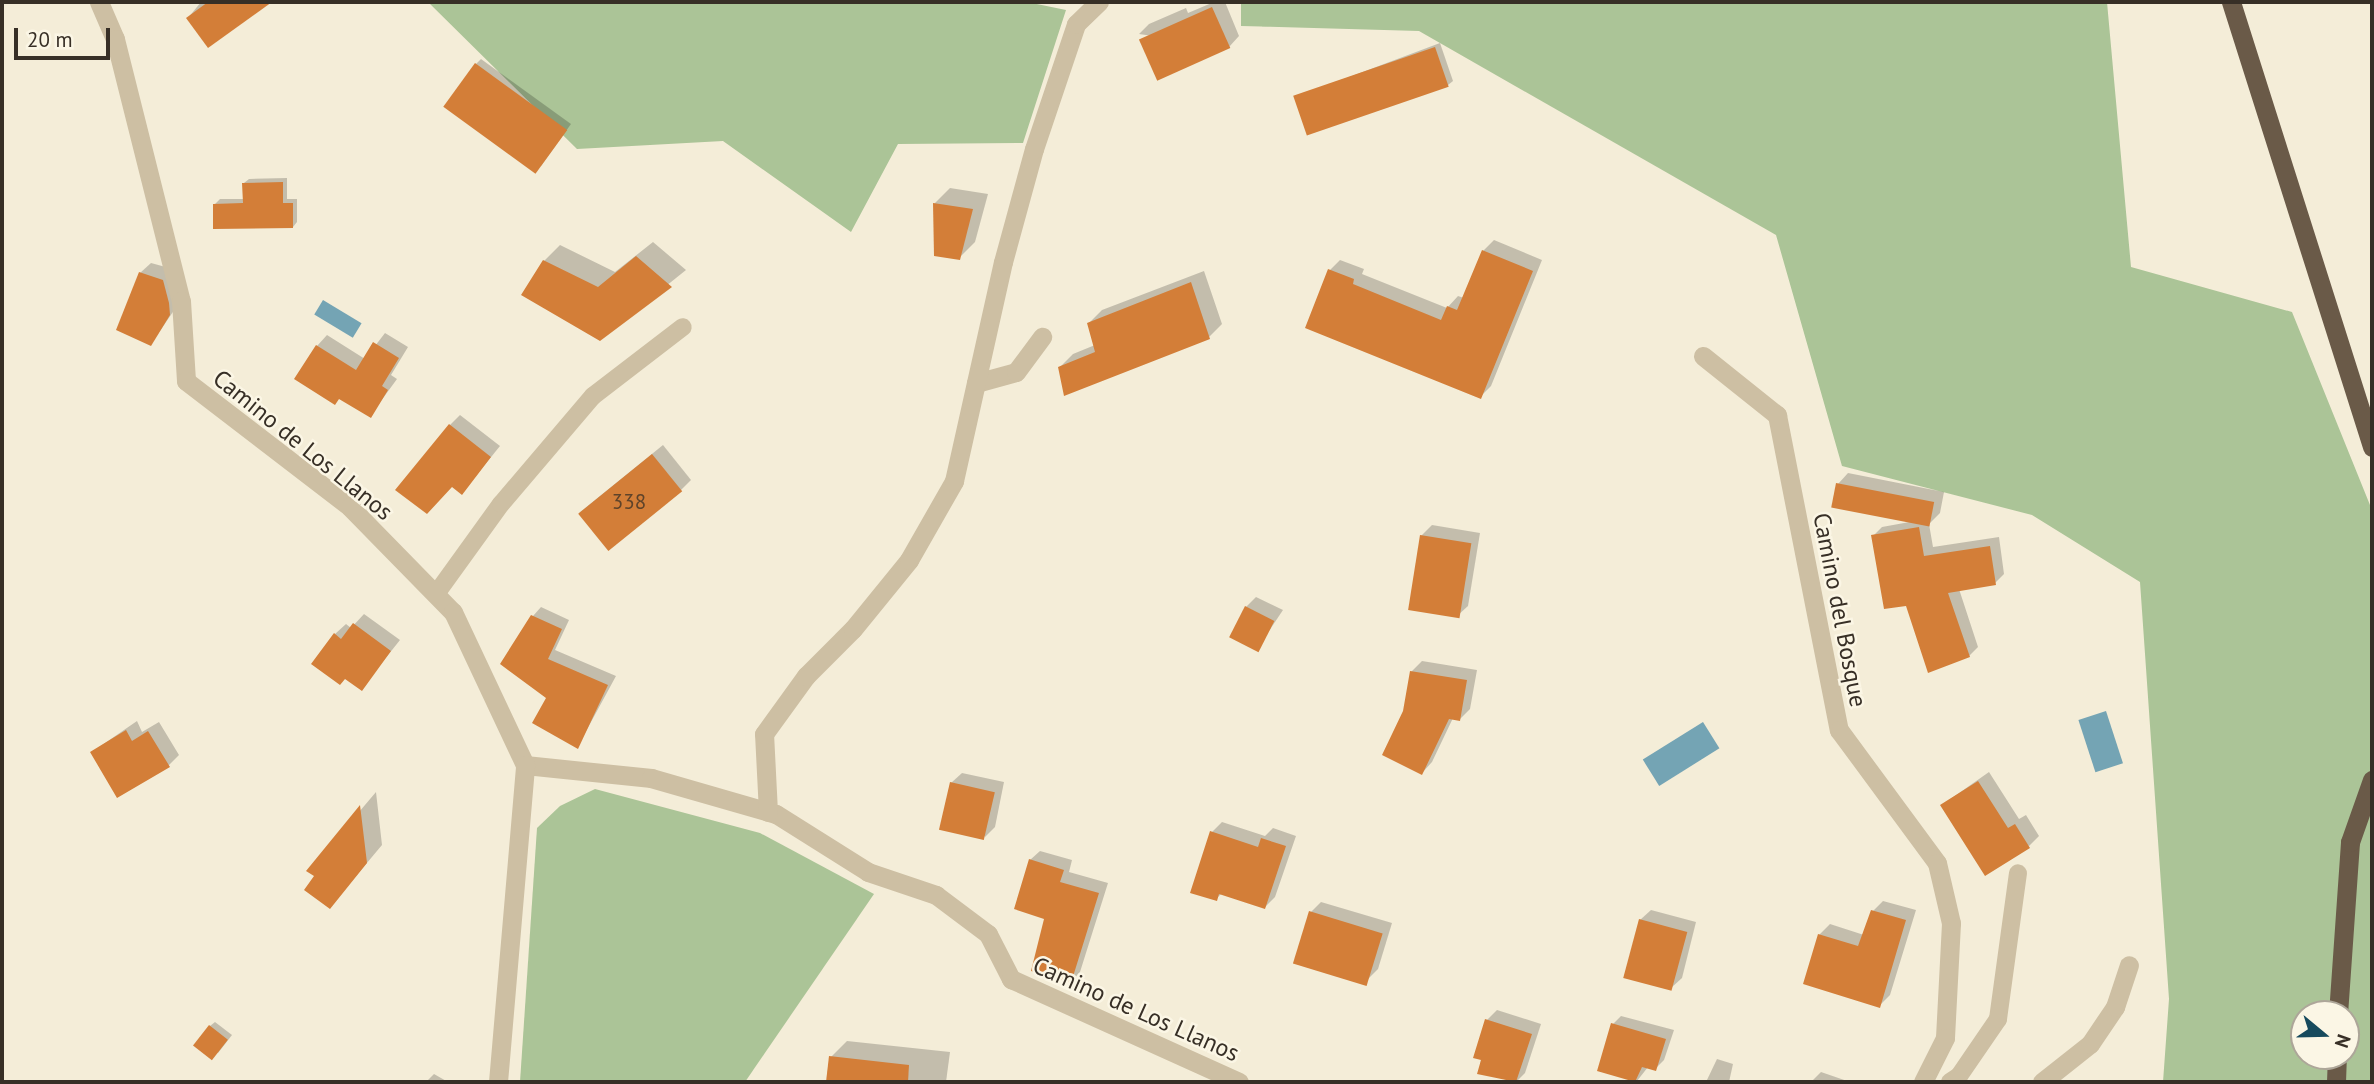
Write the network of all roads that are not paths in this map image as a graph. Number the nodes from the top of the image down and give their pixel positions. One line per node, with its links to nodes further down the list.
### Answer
1 (99, 2): 9 (street, Camino de Los Llanos)
2 (1099, 2): 7 (street)
3 (2231, 2): 8 (highway)
4 (683, 327): 9 (lane)
5 (1042, 337): 7 (street)
6 (1703, 356): 18 (street, Camino del Bosque)
7 (976, 383): 12 (street)
8 (2372, 447)
9 (436, 594): 10 (street, Camino de Los Llanos)
10 (525, 765): 12 (street, Camino de Los Llanos); 16 (street)
11 (2372, 780): 15 (highway)
12 (768, 812): 17 (street, Camino de Los Llanos)
13 (2018, 873): 19 (lane)
14 (2129, 965): 20 (street)
15 (2339, 1000)
16 (498, 1082)
17 (1239, 1082)
18 (1923, 1082)
19 (1950, 1082)
20 (2042, 1082)

